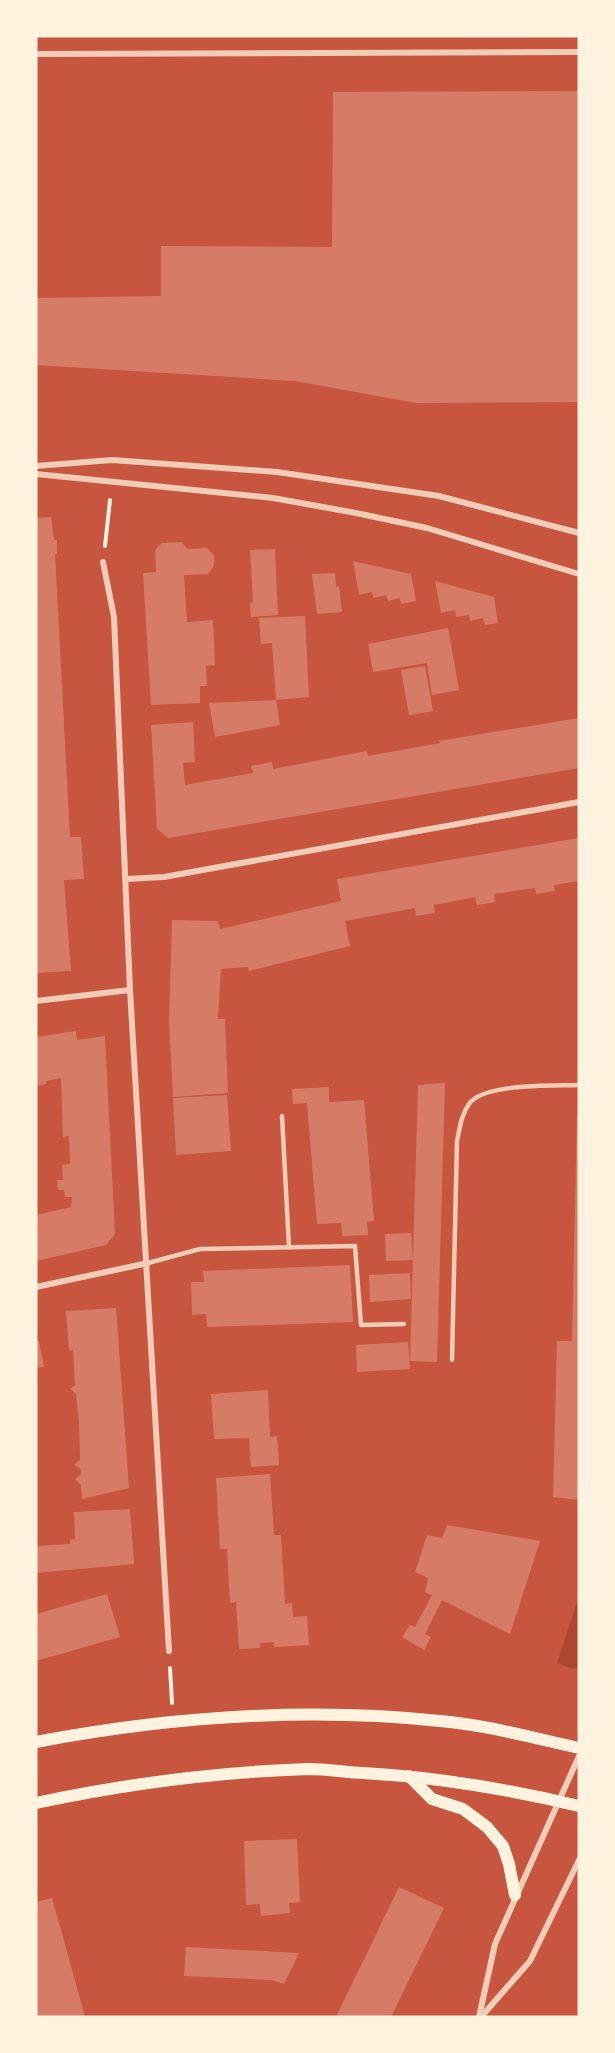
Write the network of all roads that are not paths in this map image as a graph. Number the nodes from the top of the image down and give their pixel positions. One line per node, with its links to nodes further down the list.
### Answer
1 (579, 52): 2 (street)
2 (36, 54)
3 (36, 466): 5 (street)
4 (36, 474): 7 (street)
5 (579, 533)
6 (103, 562): 9 (street)
7 (579, 574)
8 (579, 802): 9 (street)
9 (126, 879): 10 (street)
10 (130, 990): 11 (street); 15 (street)
11 (36, 1001)
12 (579, 1085): 18 (lane)
13 (282, 1116): 14 (lane)
14 (289, 1247): 15 (lane); 17 (lane)
15 (148, 1263): 16 (street); 19 (street)
16 (36, 1287)
17 (404, 1324)
18 (452, 1360)
19 (169, 1651)
20 (36, 1742): 21 (main road)
21 (579, 1748)
22 (579, 1756): 24 (street)
23 (409, 1776): 24 (main road); 25 (main road); 28 (main road)
24 (558, 1801): 26 (main road); 28 (street)
25 (36, 1803)
26 (579, 1806)
27 (579, 1860): 29 (street)
28 (515, 1896): 29 (street)
29 (480, 2017)

